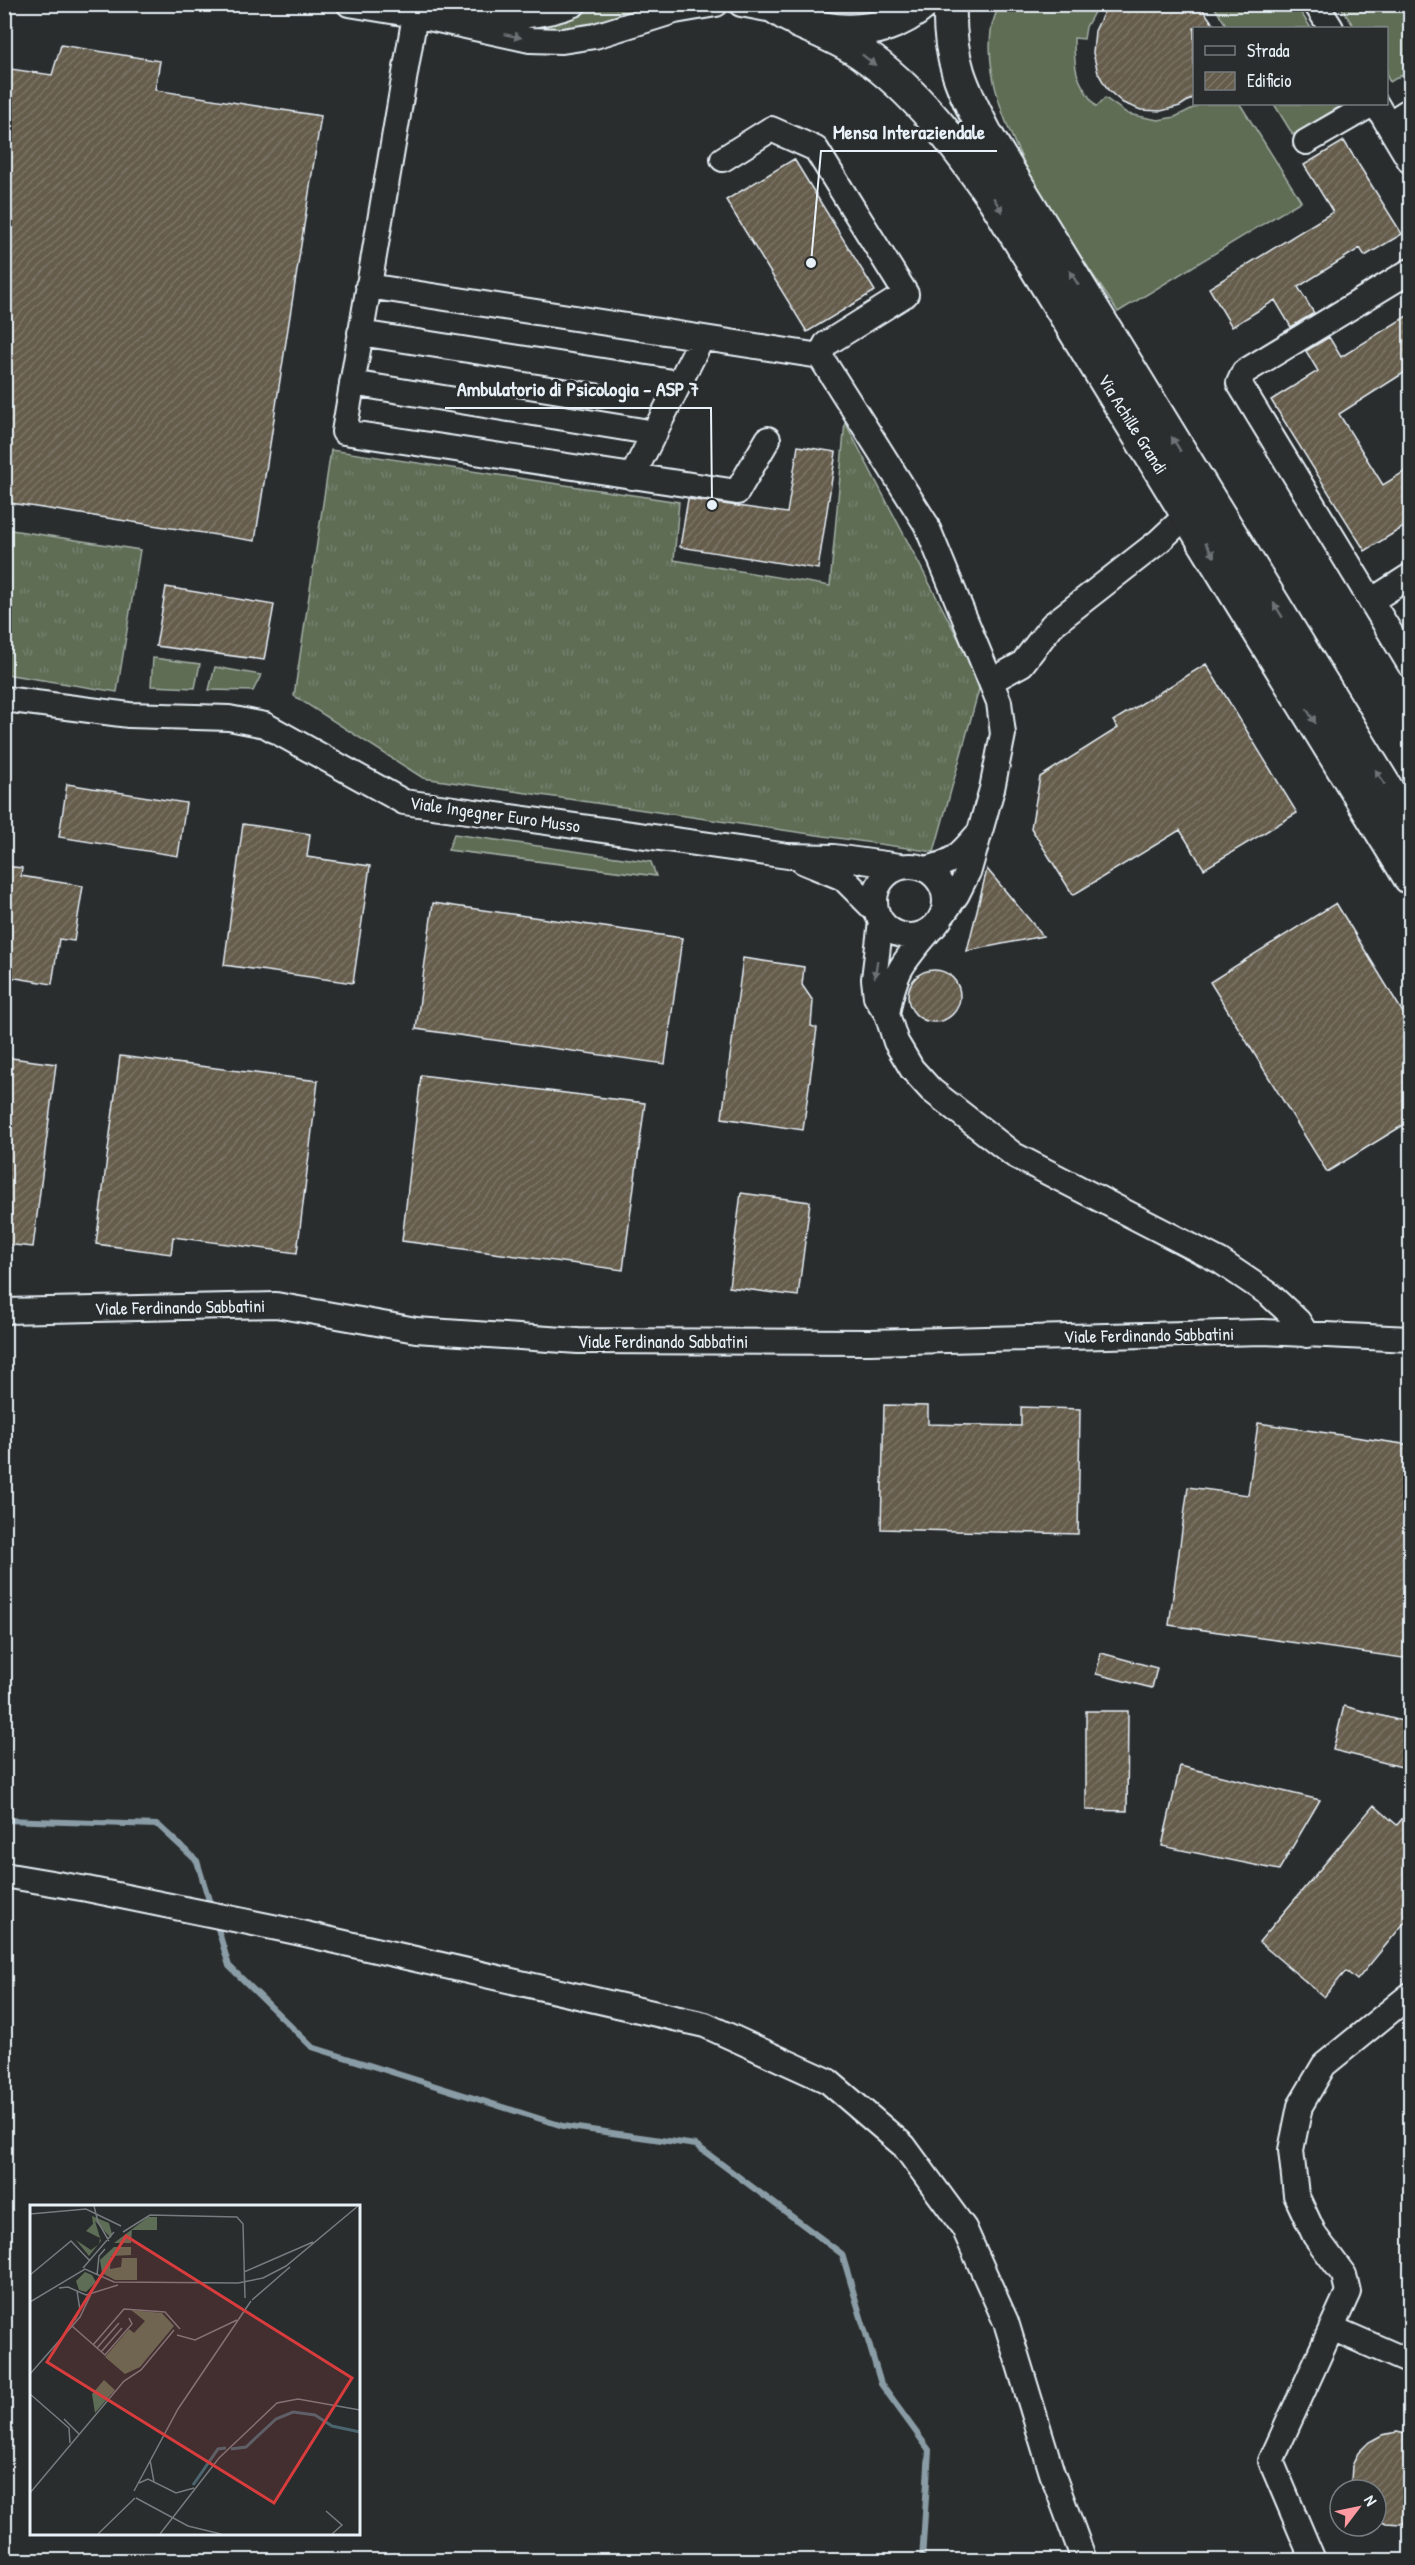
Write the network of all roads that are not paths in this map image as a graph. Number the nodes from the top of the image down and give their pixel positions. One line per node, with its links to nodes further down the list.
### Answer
1 (349, 4): 9 (street)
2 (574, 4): 9 (street)
3 (716, 4): 9 (street, one-way to 3)
4 (741, 4): 8 (street)
5 (923, 4): 8 (main road)
6 (950, 4): 32 (main road, Via Achille Grandi, one-way to 6)
7 (1316, 4): 10 (street)
8 (783, 12): 26 (main road, Via Achille Grandi, one-way to 26)
9 (415, 15): 17 (street)
10 (1330, 27)
11 (1379, 110): 12 (street); 13 (street); 15 (street)
12 (1410, 110)
13 (1306, 142)
14 (723, 159): 20 (street)
15 (1410, 161)
16 (1410, 272): 28 (street)
17 (368, 286): 18 (street); 19 (street)
18 (360, 333): 21 (street); 22 (street)
19 (702, 338): 20 (street); 21 (street)
20 (820, 356): 30 (street)
21 (679, 383): 23 (street)
22 (352, 384): 23 (street); 25 (street)
23 (654, 433): 25 (street)
24 (768, 439): 25 (street)
25 (632, 477)
26 (1188, 514): 30 (street); 37 (main road, Via Achille Grandi, one-way to 37)
27 (1410, 576): 28 (street)
28 (1371, 601): 29 (street)
29 (1410, 665)
30 (991, 681): 33 (street)
31 (4, 699): 34 (street, Viale Ingegner Euro Musso)
32 (1410, 826)
33 (978, 834): 36 (street); 39 (street)
34 (788, 856): 35 (street); 38 (street)
35 (900, 866): 36 (street); 38 (street)
36 (927, 869): 39 (street)
37 (1410, 878)
38 (878, 916): 39 (street); 40 (street, one-way to 40)
39 (937, 921): 40 (street)
40 (887, 1014): 43 (street)
41 (4, 1311): 43 (street, Viale Ferdinando Sabbatini)
42 (1410, 1322): 43 (street)
43 (1316, 1335): 44 (street)
44 (1410, 1339)
45 (4, 1875): 49 (street)
46 (1410, 1995): 47 (street)
47 (1332, 2328): 48 (street); 50 (street)
48 (1410, 2362)
49 (1084, 2560)
50 (1313, 2560)

